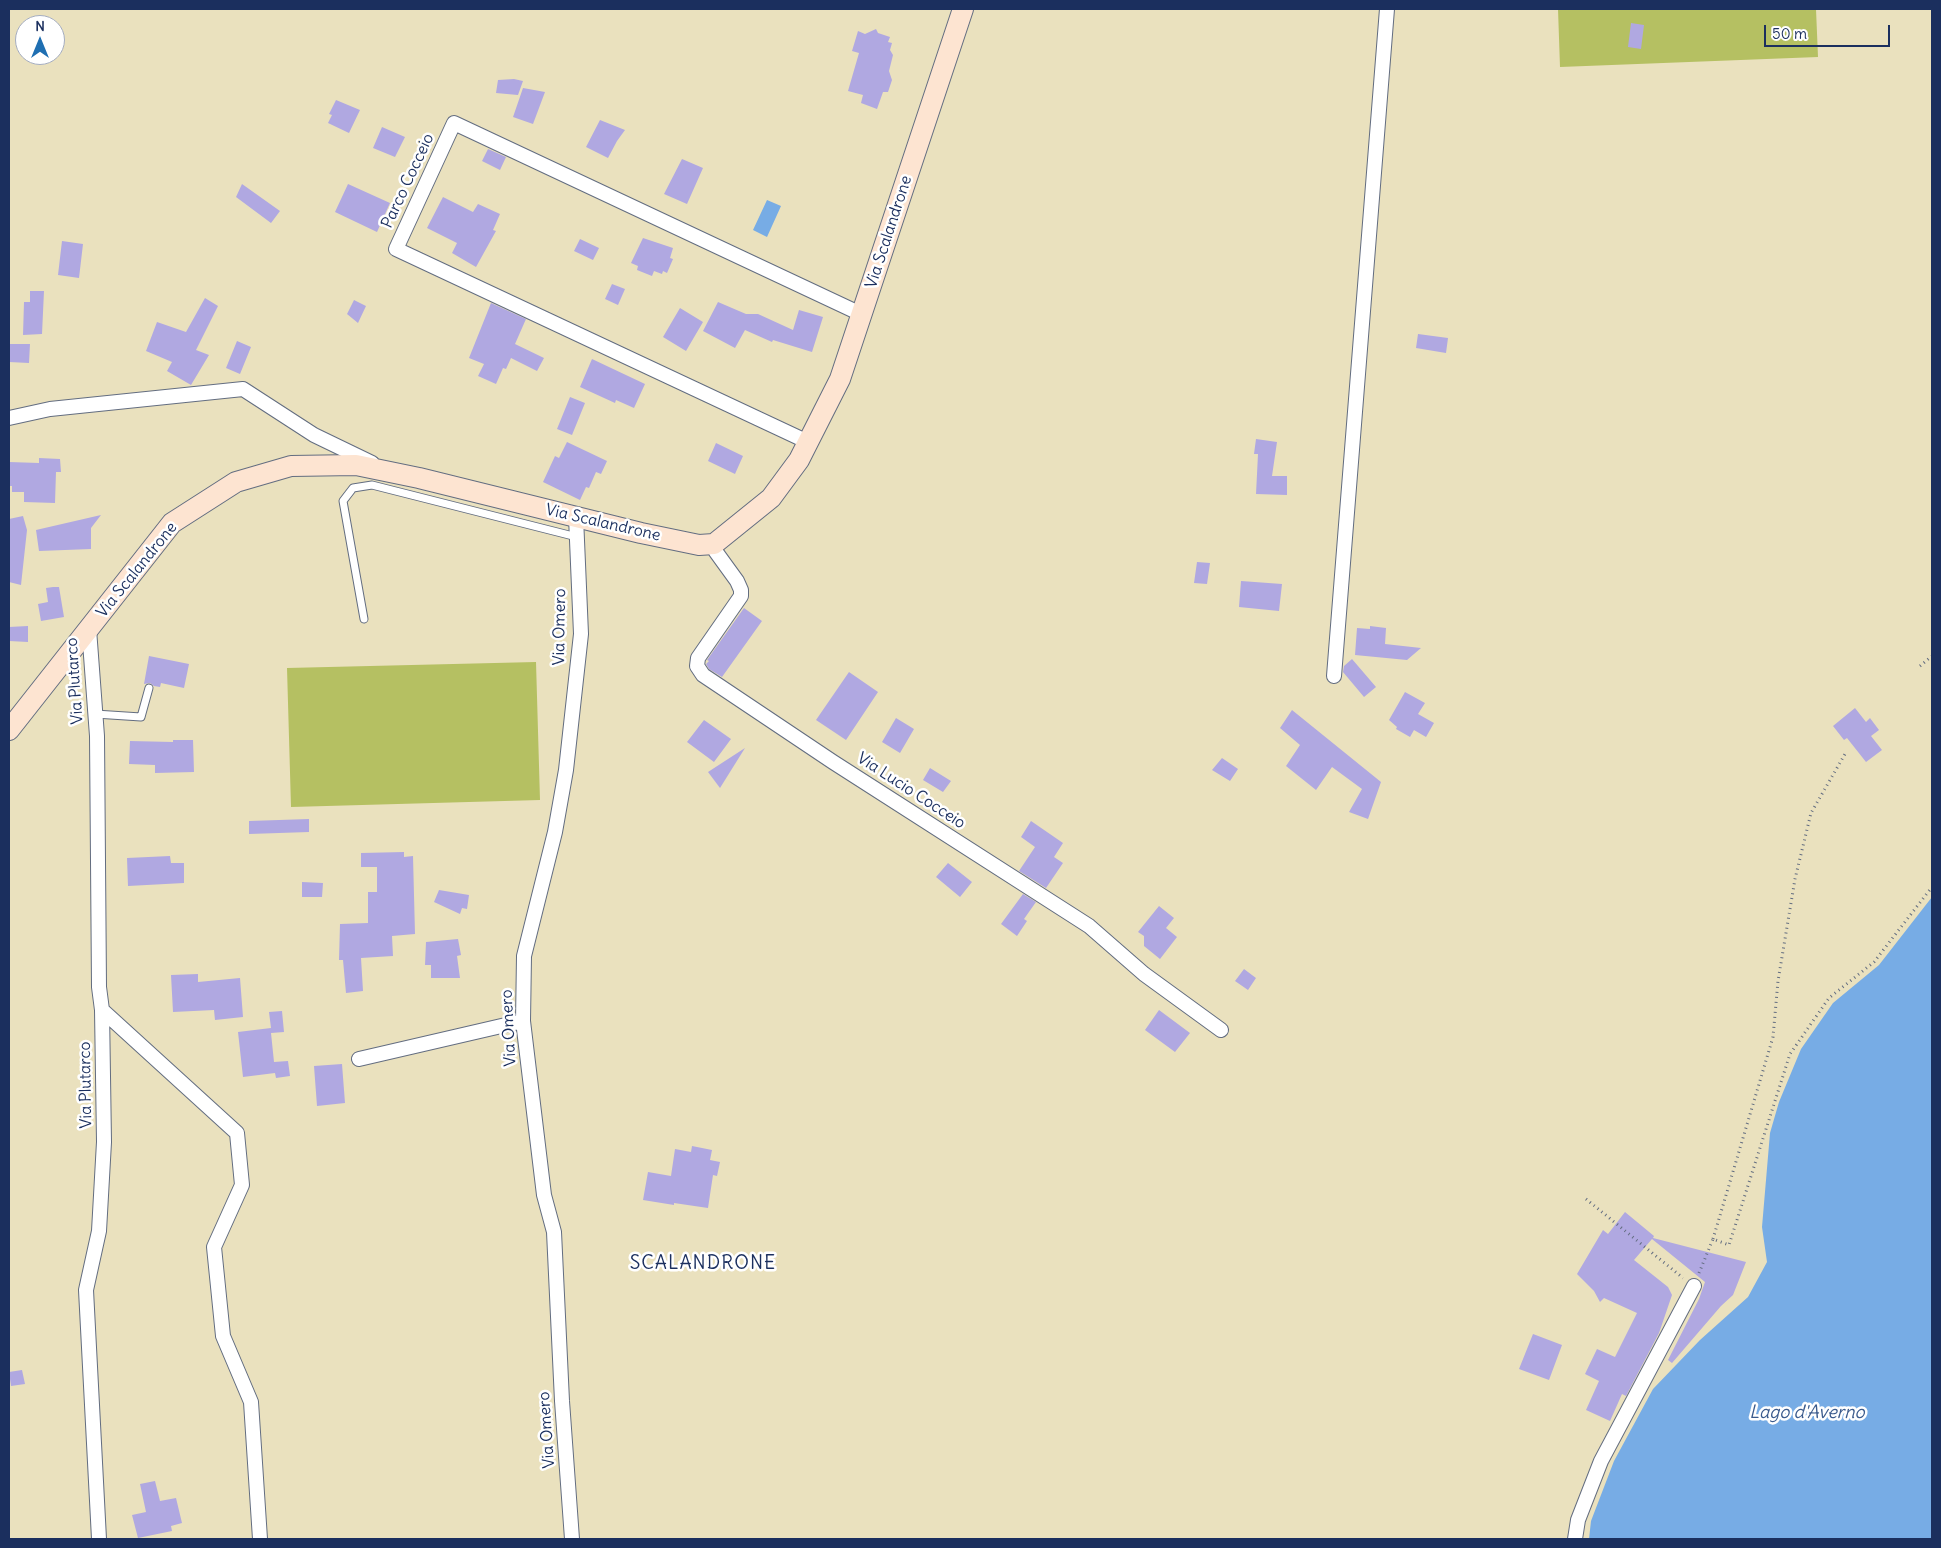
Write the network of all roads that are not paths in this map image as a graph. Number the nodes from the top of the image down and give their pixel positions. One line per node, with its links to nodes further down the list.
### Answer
1 (964, 9): 3 (street, Via Scalandrone)
2 (1388, 9): 11 (street)
3 (861, 314): 5 (street, Via Scalandrone); 5 (street, Parco Cocceio)
4 (9, 418): 6 (street)
5 (808, 442): 8 (street, Via Scalandrone)
6 (396, 474): 7 (street, Via Scalandrone); 10 (street, Via Scalandrone)
7 (576, 527): 8 (street, Via Scalandrone); 9 (lane); 16 (street, Via Omero)
8 (714, 544): 17 (street, Via Lucio Cocceio)
9 (364, 619)
10 (89, 629): 13 (street, Via Plutarco); 14 (street, Via Scalandrone)
11 (1334, 676)
12 (149, 688): 13 (lane)
13 (95, 714): 15 (street, Via Plutarco)
14 (9, 730)
15 (102, 1010): 20 (street, Via Plutarco); 21 (street)
16 (523, 1022): 18 (street); 22 (street, Via Omero)
17 (1221, 1030)
18 (359, 1059)
19 (1694, 1286): 23 (street)
20 (99, 1539)
21 (260, 1539)
22 (572, 1539)
23 (1575, 1539)

